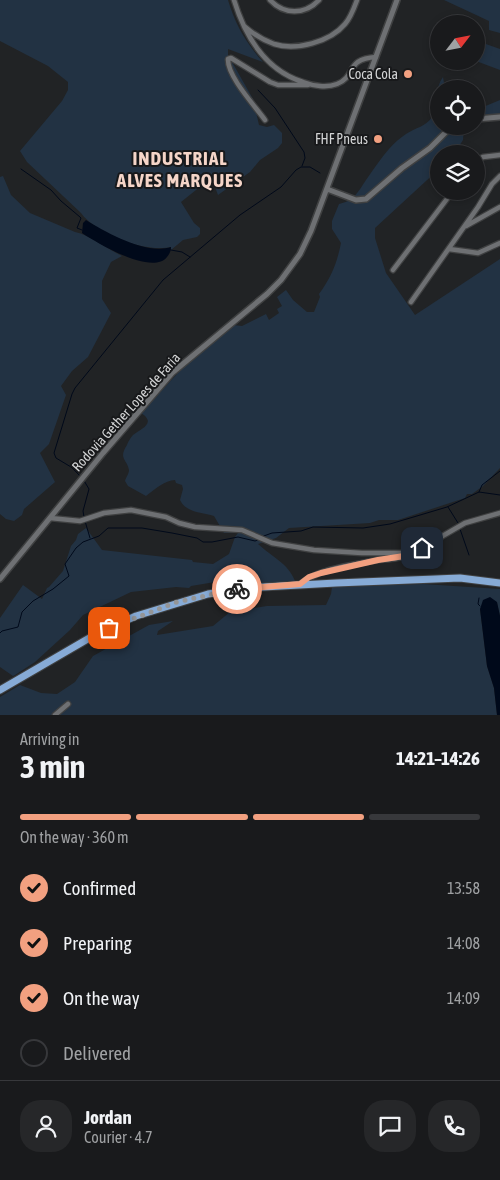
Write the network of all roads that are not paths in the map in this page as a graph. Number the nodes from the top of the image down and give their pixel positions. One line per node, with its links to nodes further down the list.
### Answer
1 (234, 0): 6 (street)
2 (270, 0): 3 (street)
3 (319, 0)
4 (357, 0): 6 (street)
5 (397, 0): 7 (street, Rodovia Gether Lopes de Faria)
6 (243, 25): 10 (street)
7 (376, 57): 10 (street); 18 (street, Rodovia Gether Lopes de Faria)
8 (243, 66): 9 (street); 9 (street); 10 (street)
9 (232, 72): 13 (street)
10 (314, 86)
11 (500, 117): 12 (street)
12 (485, 118)
13 (265, 120)
14 (443, 135): 18 (street)
15 (500, 155): 16 (street)
16 (485, 157)
17 (500, 176): 21 (street)
18 (326, 189): 27 (street, Rodovia Gether Lopes de Faria)
19 (446, 200): 24 (street)
20 (500, 207): 21 (street)
21 (466, 226): 23 (street)
22 (500, 243): 23 (street)
23 (449, 249): 25 (street)
24 (393, 270)
25 (411, 302)
26 (500, 513): 28 (street)
27 (50, 518): 28 (street); 29 (street, Rodovia Gether Lopes de Faria)
28 (408, 553): 31 (street)
29 (0, 579)
30 (500, 582): 31 (highway)
31 (300, 584): 32 (highway)
32 (0, 690)
33 (68, 704): 34 (street)
34 (55, 715)

